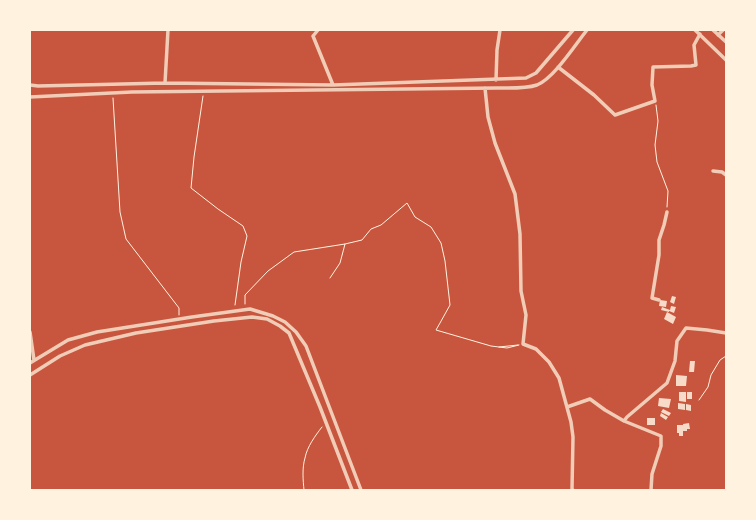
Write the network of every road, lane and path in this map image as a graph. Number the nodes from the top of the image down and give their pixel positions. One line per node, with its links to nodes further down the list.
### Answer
1 (168, 30): 15 (street)
2 (318, 30): 17 (street)
3 (500, 30): 14 (street)
4 (573, 30): 14 (street)
5 (587, 30): 13 (street)
6 (695, 30): 9 (street)
7 (713, 30): 10 (street)
8 (723, 30): 10 (street)
9 (700, 34): 12 (street); 22 (street)
10 (718, 35): 11 (street)
11 (726, 42)
12 (726, 60)
13 (558, 67): 18 (street); 22 (street)
14 (496, 80): 17 (street)
15 (165, 83): 16 (street); 17 (street)
16 (30, 85)
17 (333, 85)
18 (485, 88): 19 (street); 34 (street)
19 (203, 91): 20 (street); 30 (path)
20 (113, 93): 21 (street); 31 (path)
21 (30, 97)
22 (655, 101): 25 (path)
23 (713, 171): 24 (street)
24 (726, 175)
25 (667, 212): 28 (street)
26 (345, 244): 27 (path); 29 (path); 34 (path)
27 (330, 278)
28 (659, 300)
29 (245, 310): 30 (street); 45 (street)
30 (234, 312): 31 (street)
31 (179, 319): 36 (street)
32 (30, 332): 36 (street)
33 (726, 333): 41 (street)
34 (523, 344): 40 (street)
35 (726, 356): 39 (path)
36 (34, 360): 37 (street)
37 (30, 363)
38 (30, 375): 42 (street)
39 (699, 400)
40 (567, 407): 41 (street); 46 (street)
41 (624, 421): 47 (street)
42 (326, 422): 43 (path); 44 (street)
43 (304, 490)
44 (352, 490)
45 (361, 490)
46 (573, 490)
47 (651, 490)

